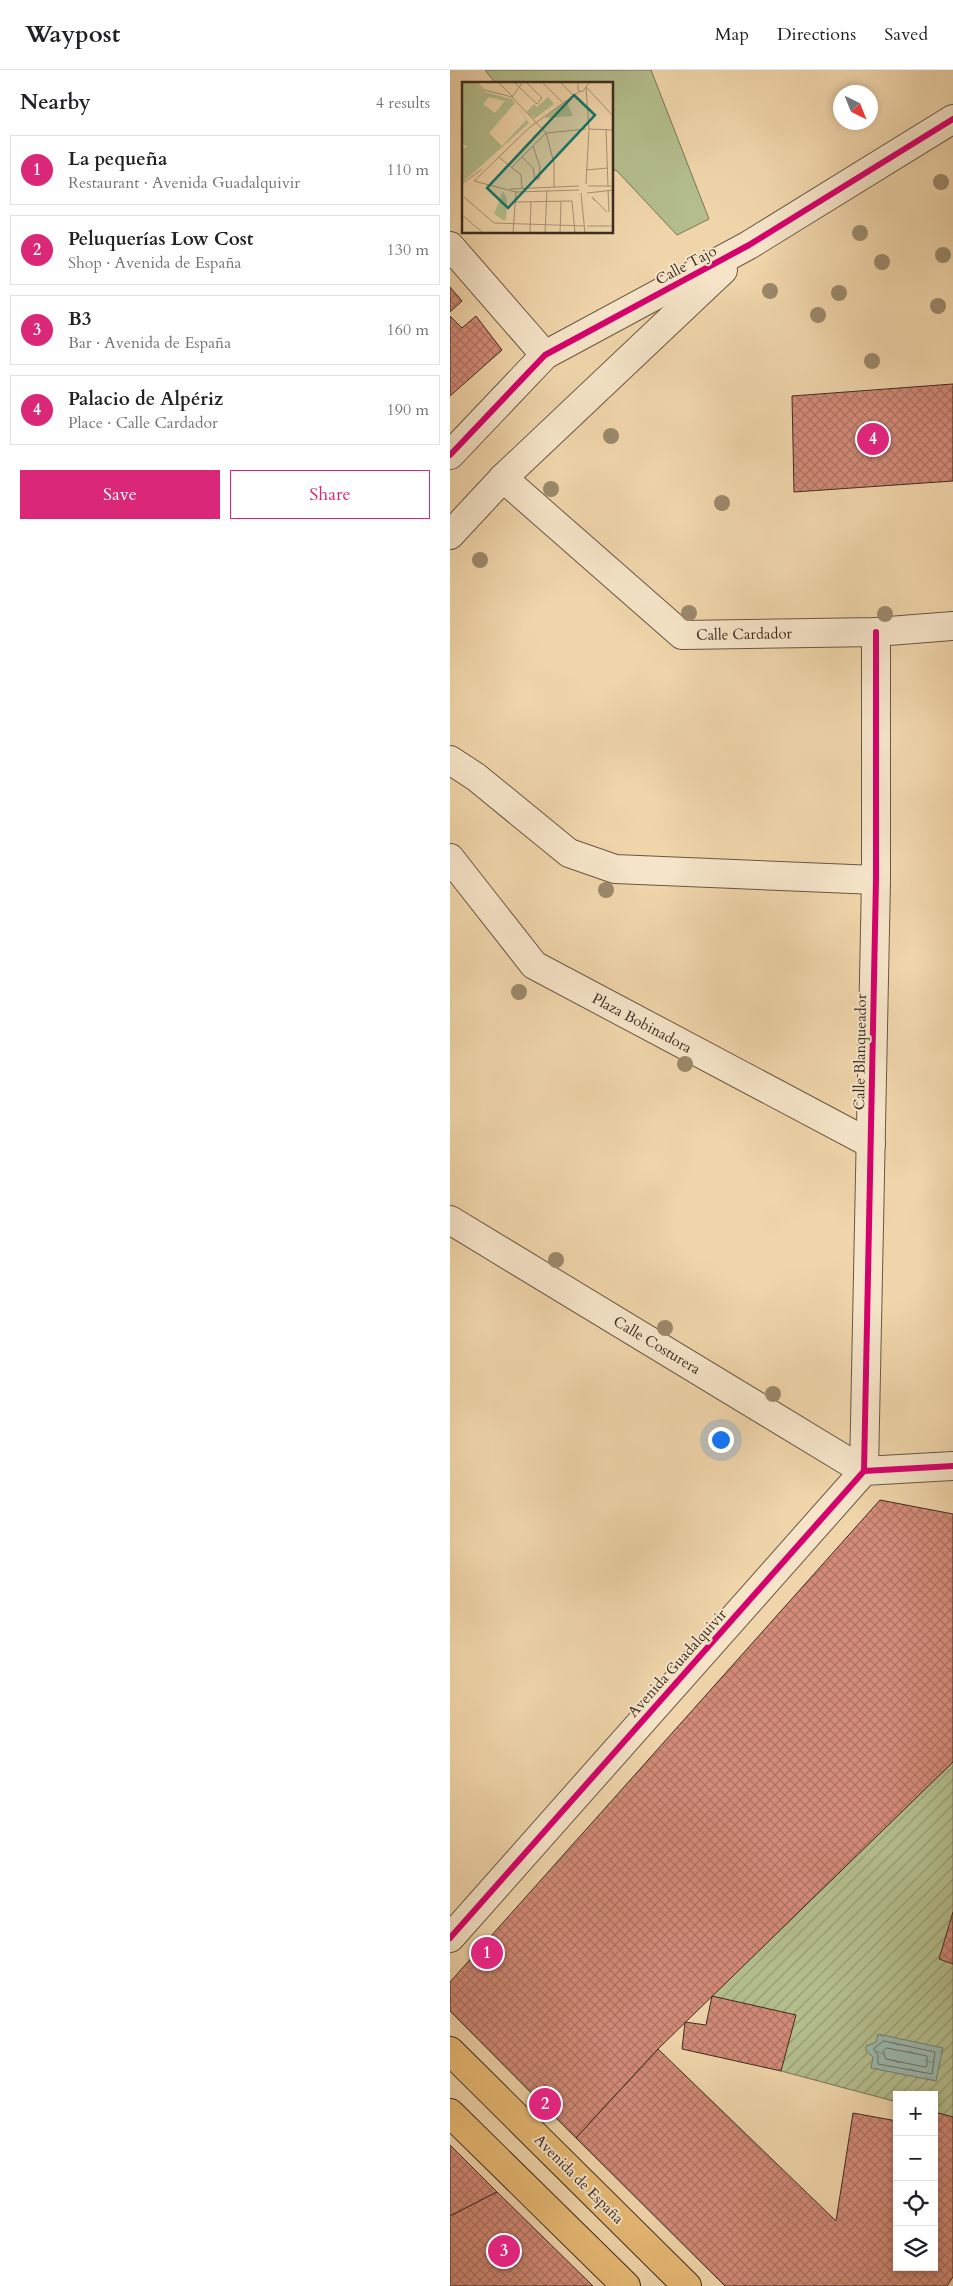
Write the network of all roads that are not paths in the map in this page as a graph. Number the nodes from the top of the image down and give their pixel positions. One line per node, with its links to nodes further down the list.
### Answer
1 (953, 119): 2 (street, Calle Tajo)
2 (749, 245): 4 (street, Calle Tajo); 6 (street, Calle Tajo)
3 (450, 246): 4 (street)
4 (545, 355): 5 (street, Calle Tajo)
5 (450, 455)
6 (503, 478): 7 (street, Calle Tajo); 9 (street, Calle Cardador)
7 (450, 534)
8 (953, 626): 9 (street, Calle Cardador)
9 (876, 632): 12 (street, Calle Blanqueador)
10 (450, 760): 12 (street)
11 (450, 858): 13 (street, Plaza Bobinadora)
12 (876, 880): 13 (street, Calle Blanqueador)
13 (871, 1144): 16 (street, Calle Blanqueador)
14 (450, 1220): 16 (street, Calle Costurera)
15 (953, 1466): 16 (street)
16 (864, 1471): 17 (street, Avenida Guadalquivir)
17 (450, 1938)
18 (450, 2051): 21 (main road, Avenida de España)
19 (450, 2114): 20 (main road)
20 (626, 2286)
21 (687, 2286)

